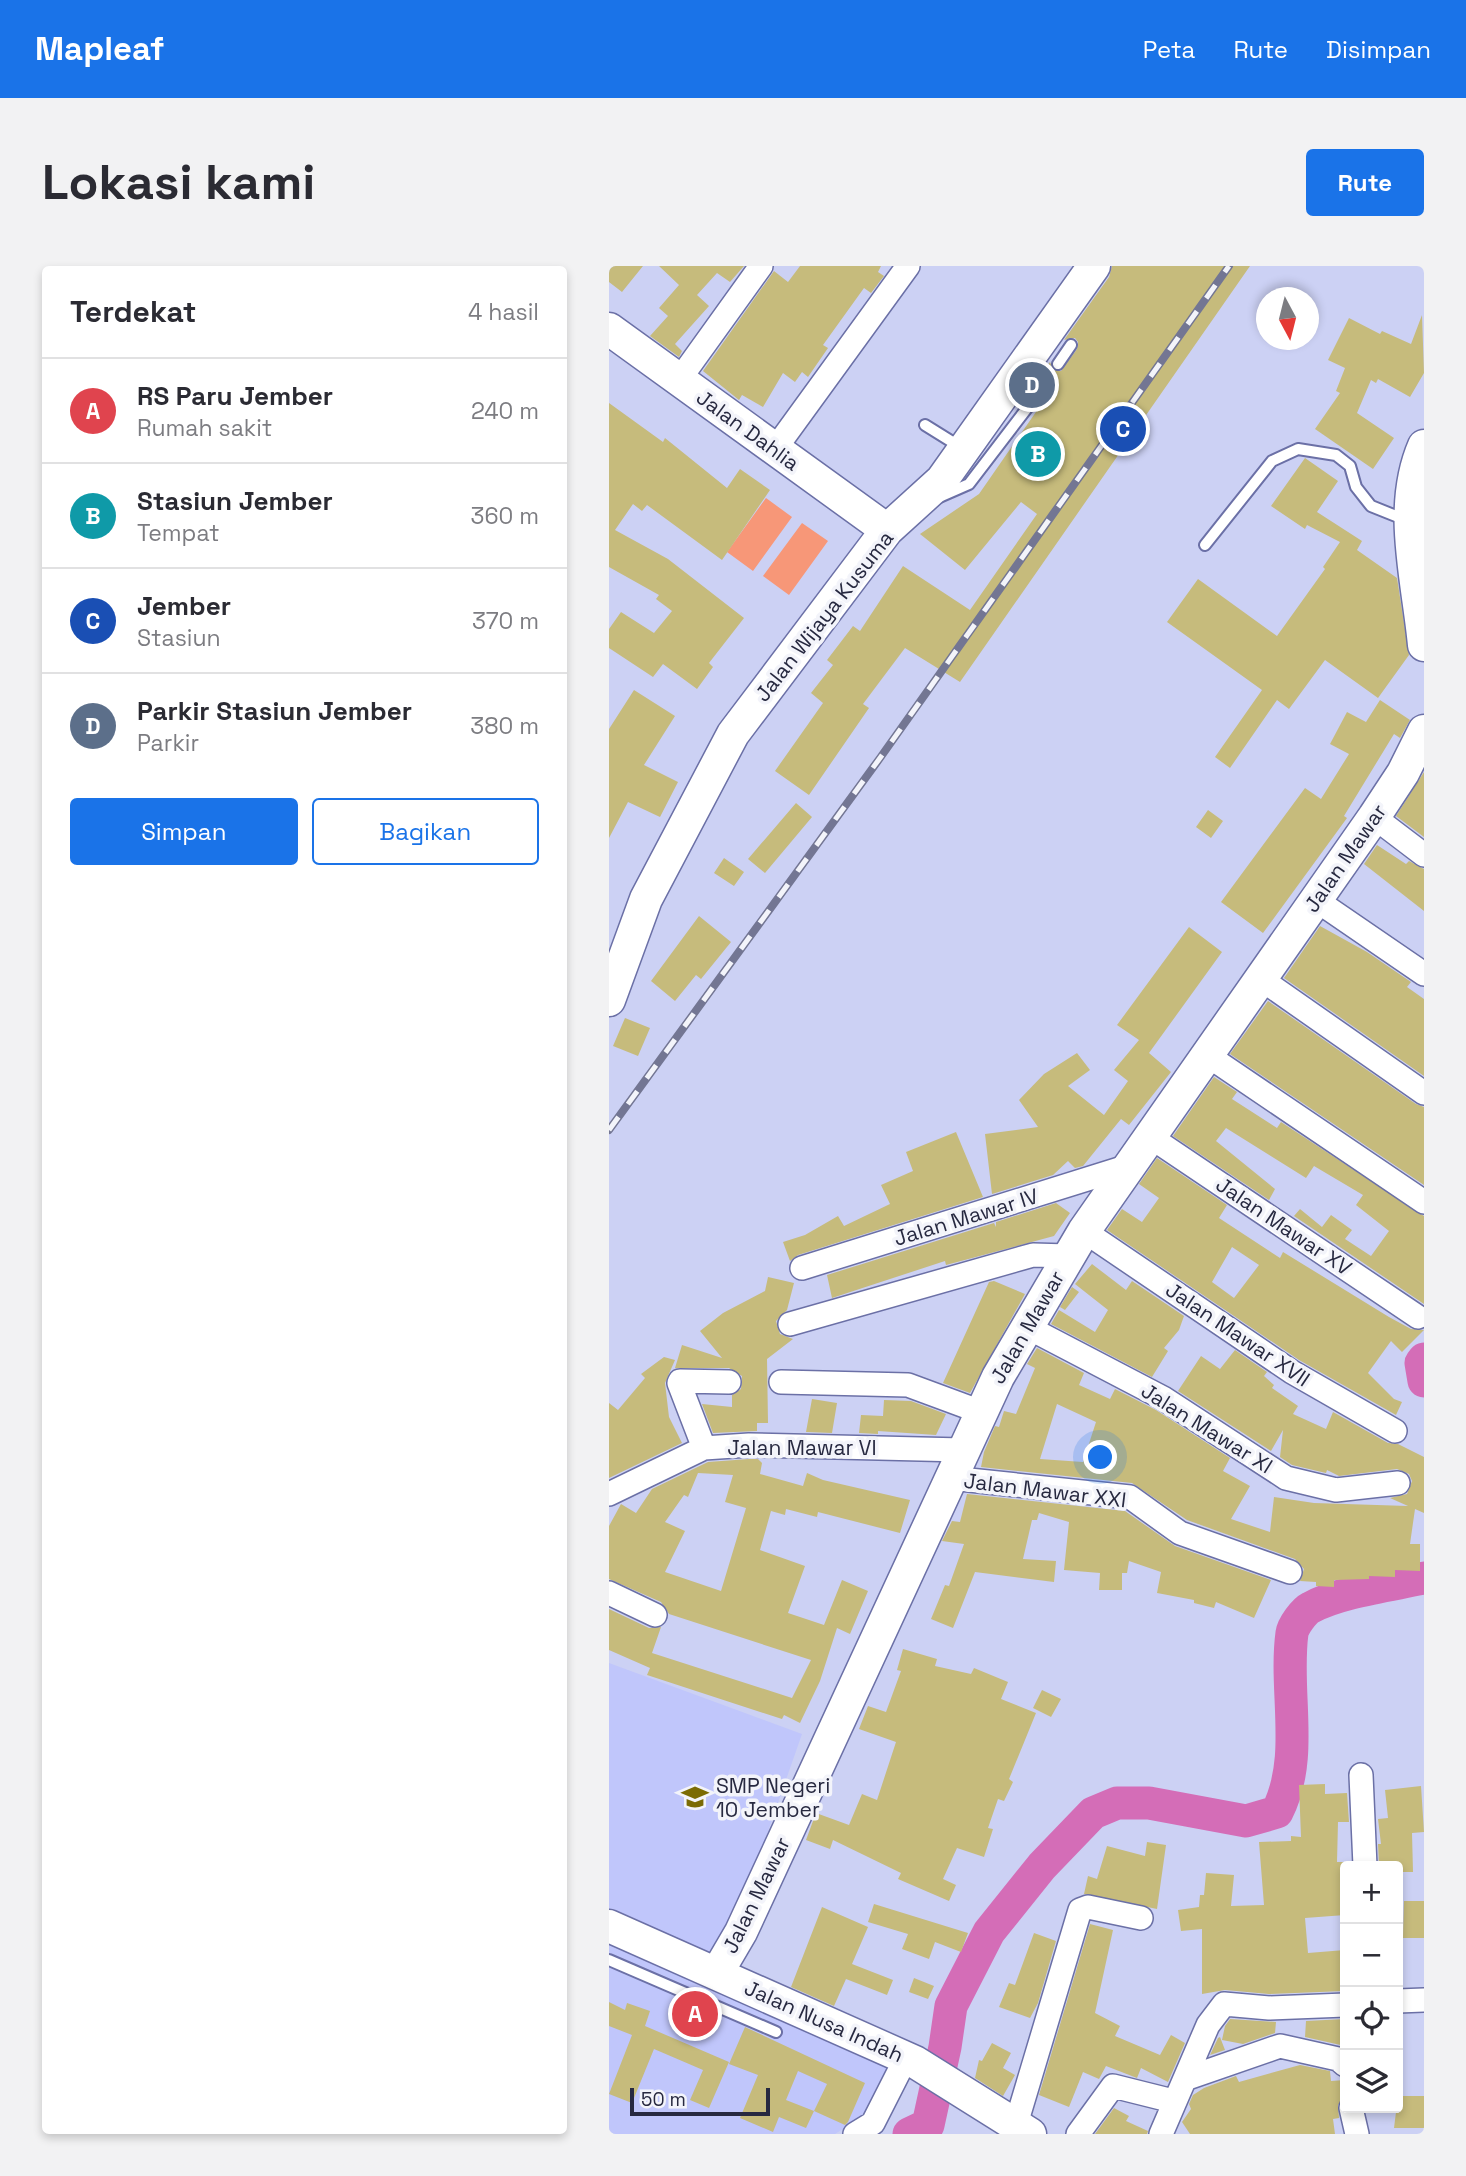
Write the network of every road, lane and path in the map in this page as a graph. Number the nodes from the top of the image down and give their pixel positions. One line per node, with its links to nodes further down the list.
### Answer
1 (761, 266): 7 (street)
2 (908, 266): 11 (street)
3 (1094, 266): 12 (street, Jalan Wijaya Kusuma)
4 (609, 329): 7 (street, Jalan Dahlia)
5 (1071, 345): 6 (lane)
6 (1058, 364)
7 (679, 380): 11 (street, Jalan Dahlia)
8 (1031, 403): 13 (lane)
9 (925, 425): 12 (lane)
10 (1424, 446): 14 (street)
11 (775, 449): 15 (street, Jalan Dahlia)
12 (964, 449): 13 (street, Jalan Wijaya Kusuma)
13 (921, 500): 15 (street, Jalan Wijaya Kusuma)
14 (1412, 522): 16 (lane); 17 (street)
15 (887, 530): 24 (street, Jalan Wijaya Kusuma)
16 (1205, 545)
17 (1424, 645)
18 (1424, 731): 19 (street, Jalan Mawar)
19 (1374, 817): 20 (street); 21 (street, Jalan Mawar)
20 (1424, 855)
21 (1316, 900): 22 (street); 23 (street, Jalan Mawar)
22 (1424, 974)
23 (1261, 979): 25 (street, Jalan Mawar); 26 (street)
24 (609, 1000)
25 (1207, 1055): 27 (street, Jalan Mawar); 29 (street)
26 (1424, 1093)
27 (1149, 1136): 28 (street, Jalan Mawar); 32 (street, Jalan Mawar XV)
28 (1129, 1166): 30 (street, Jalan Mawar); 31 (street, Jalan Mawar IV)
29 (1424, 1202)
30 (1076, 1244): 33 (street); 34 (street, Jalan Mawar); 38 (street, Jalan Mawar XVII)
31 (802, 1268)
32 (1418, 1317)
33 (790, 1324)
34 (1027, 1327): 37 (street, Jalan Mawar); 42 (street, Jalan Mawar XI)
35 (729, 1382): 39 (street)
36 (781, 1382): 37 (street)
37 (981, 1412): 40 (street, Jalan Mawar)
38 (1395, 1431)
39 (704, 1448): 40 (street, Jalan Mawar VI); 43 (street, Jalan Mawar VI)
40 (963, 1450): 41 (street, Jalan Mawar)
41 (950, 1478): 44 (street, Jalan Mawar XXI); 52 (street, Jalan Mawar)
42 (1398, 1483)
43 (609, 1494)
44 (1290, 1572)
45 (609, 1593): 46 (street)
46 (655, 1615)
47 (1361, 1775): 48 (street)
48 (1365, 1861)
49 (1141, 1918): 62 (street)
50 (609, 1926): 52 (street, Jalan Nusa Indah)
51 (609, 1960): 56 (lane)
52 (717, 1973): 57 (street, Jalan Nusa Indah)
53 (1424, 2000): 54 (street)
54 (1403, 2001)
55 (1340, 2005): 59 (street)
56 (776, 2032)
57 (910, 2060): 62 (street, Jalan Nusa Indah); 63 (street)
58 (1340, 2061): 59 (street)
59 (1185, 2079): 60 (street)
60 (1173, 2101): 64 (street); 65 (street)
61 (1353, 2113): 66 (street)
62 (1023, 2129)
63 (855, 2134)
64 (1078, 2134)
65 (1161, 2134)
66 (1357, 2134)

